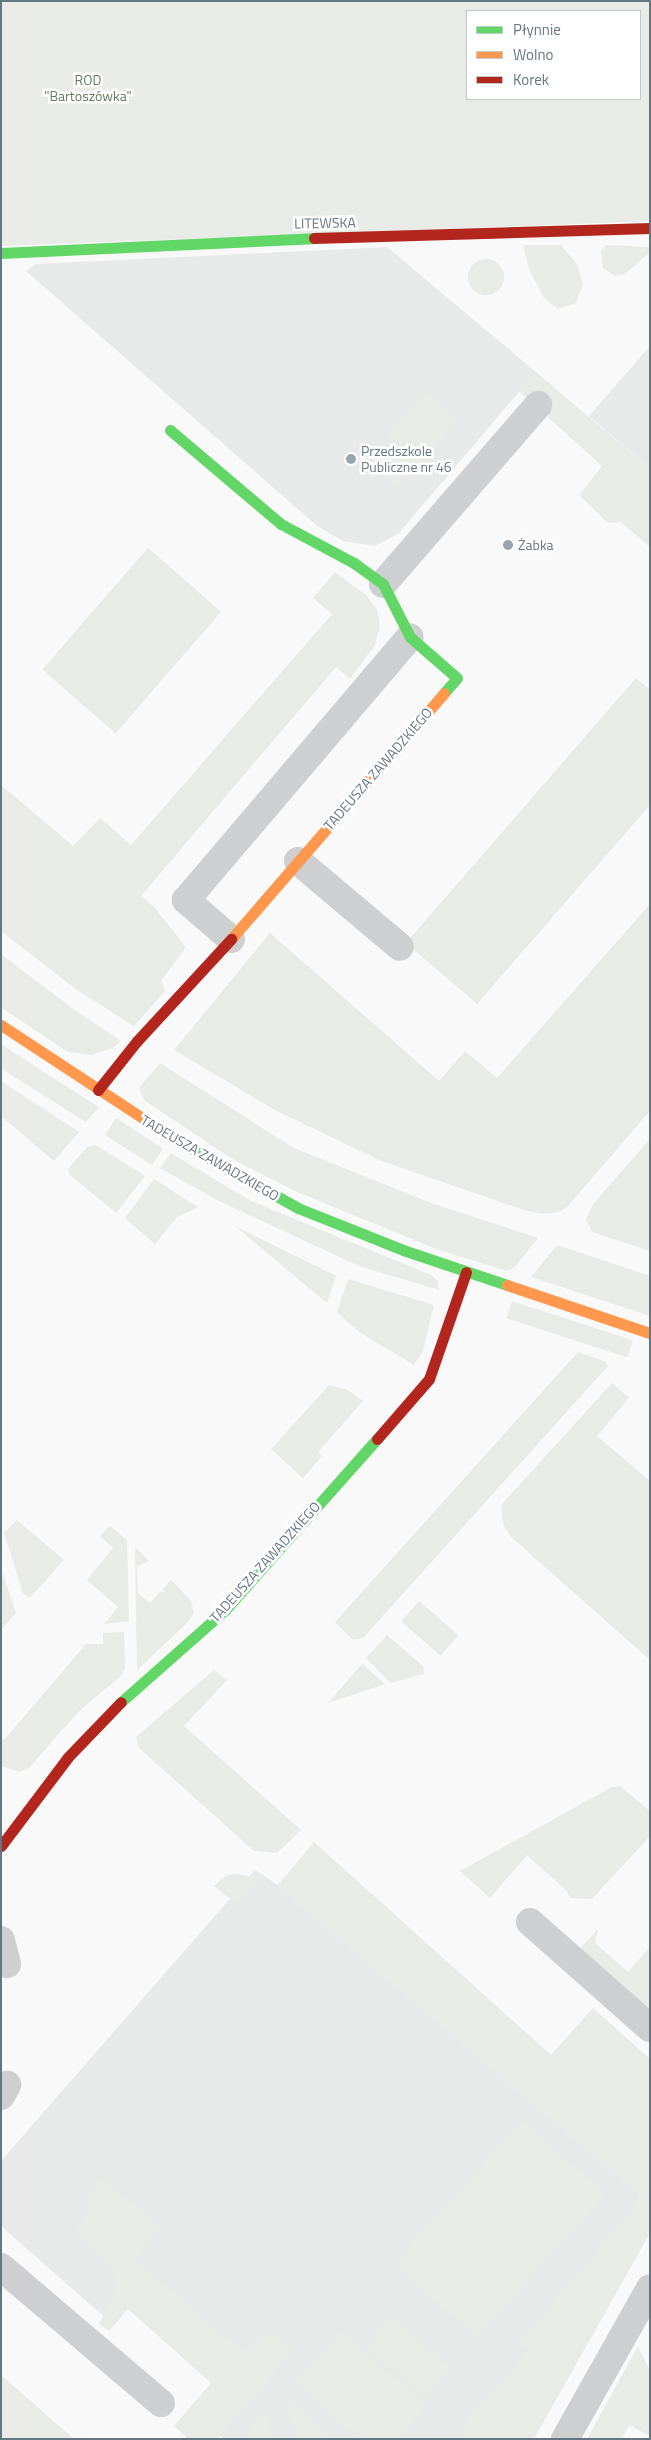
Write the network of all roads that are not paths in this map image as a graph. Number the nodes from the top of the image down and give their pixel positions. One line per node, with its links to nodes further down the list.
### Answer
1 (650, 228): 2 (street, LITEWSKA)
2 (1, 253)
3 (538, 405): 5 (street)
4 (170, 430): 5 (street)
5 (383, 584): 6 (street)
6 (410, 637): 7 (street, TADEUSZA ZAWADZKIEGO); 8 (street)
7 (298, 861): 8 (street, TADEUSZA ZAWADZKIEGO); 9 (street)
8 (231, 940): 11 (street, TADEUSZA ZAWADZKIEGO)
9 (400, 947)
10 (1, 1025): 11 (street, TADEUSZA ZAWADZKIEGO)
11 (98, 1090): 12 (street, TADEUSZA ZAWADZKIEGO)
12 (466, 1272): 13 (street, TADEUSZA ZAWADZKIEGO); 14 (street, TADEUSZA ZAWADZKIEGO)
13 (650, 1333)
14 (1, 1846)
15 (530, 1922): 16 (street)
16 (650, 2028)
17 (1, 2267): 19 (street)
18 (650, 2288): 20 (street)
19 (162, 2403)
20 (564, 2439)

